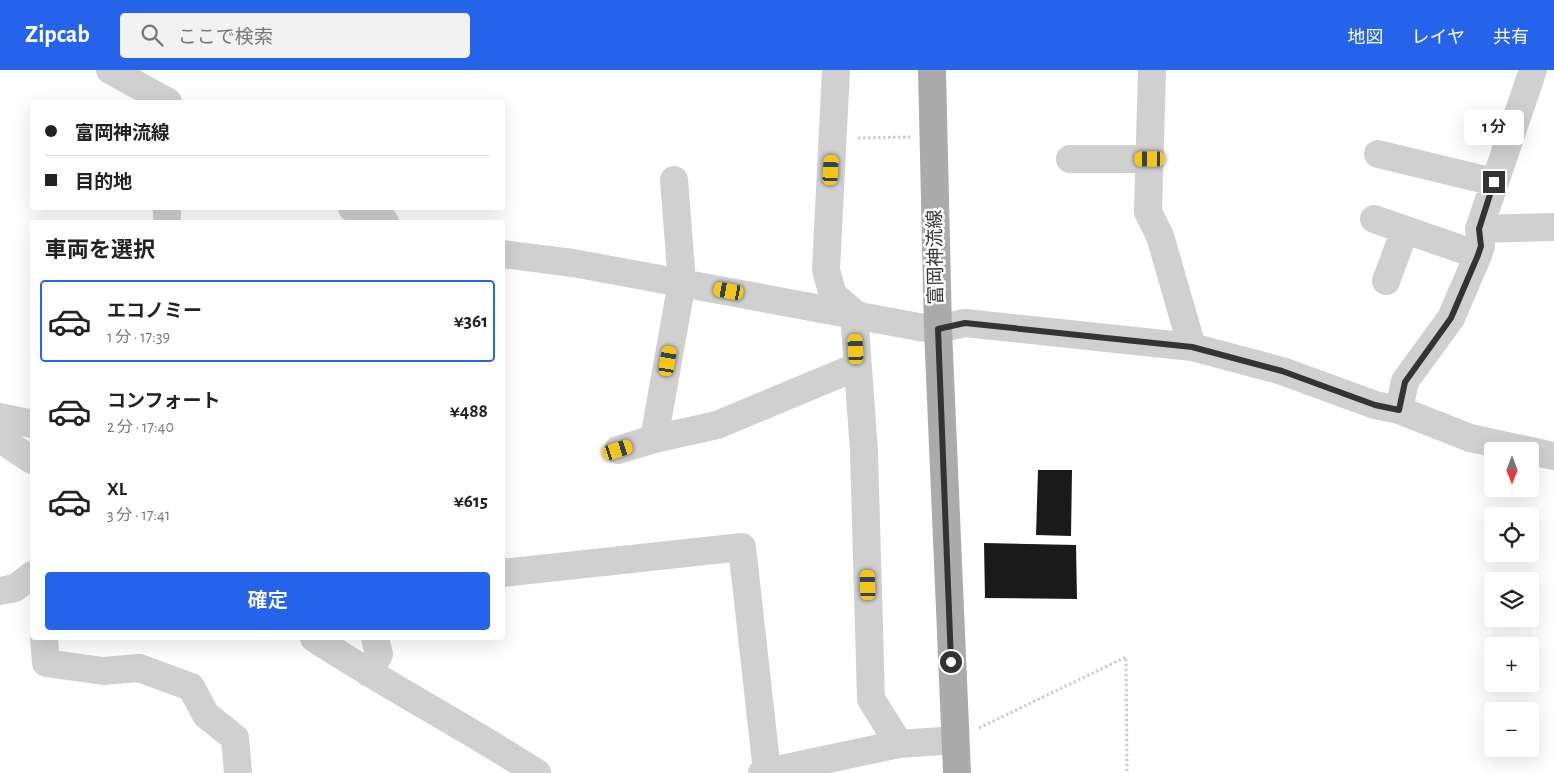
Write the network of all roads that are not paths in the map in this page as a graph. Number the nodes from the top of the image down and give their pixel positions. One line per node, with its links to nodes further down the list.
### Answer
1 (110, 70): 6 (street)
2 (836, 70): 21 (street)
3 (932, 70): 22 (main road, 富岡神流線)
4 (1152, 70): 9 (street)
5 (1533, 70): 11 (street)
6 (162, 100)
7 (1378, 154): 11 (street)
8 (1070, 159): 9 (street)
9 (1150, 159): 23 (street)
10 (674, 180): 20 (street)
11 (1494, 182): 17 (street)
12 (356, 214): 14 (street)
13 (1374, 219): 16 (street)
14 (378, 220)
15 (1554, 227): 17 (street)
16 (1405, 230): 17 (street); 19 (street)
17 (1478, 242): 25 (street)
18 (505, 254): 20 (street)
19 (1386, 281)
20 (682, 282): 21 (street); 29 (street)
21 (854, 313): 22 (street); 24 (street)
22 (938, 329): 23 (street); 40 (main road, 富岡神流線)
23 (1192, 347): 25 (street)
24 (856, 367): 29 (street); 41 (street)
25 (1399, 410): 31 (street)
26 (0, 417): 27 (street)
27 (30, 424)
28 (0, 439): 32 (street)
29 (654, 439): 30 (street)
30 (618, 450)
31 (1554, 456)
32 (30, 459)
33 (505, 573): 42 (street)
34 (30, 576): 35 (street)
35 (0, 592)
36 (44, 640): 43 (street)
37 (317, 640): 39 (street)
38 (376, 640): 39 (street)
39 (369, 673): 44 (street)
40 (965, 735): 41 (street); 45 (main road, 富岡神流線)
41 (899, 744): 42 (street)
42 (764, 772)
43 (238, 773)
44 (537, 773)
45 (956, 773)

